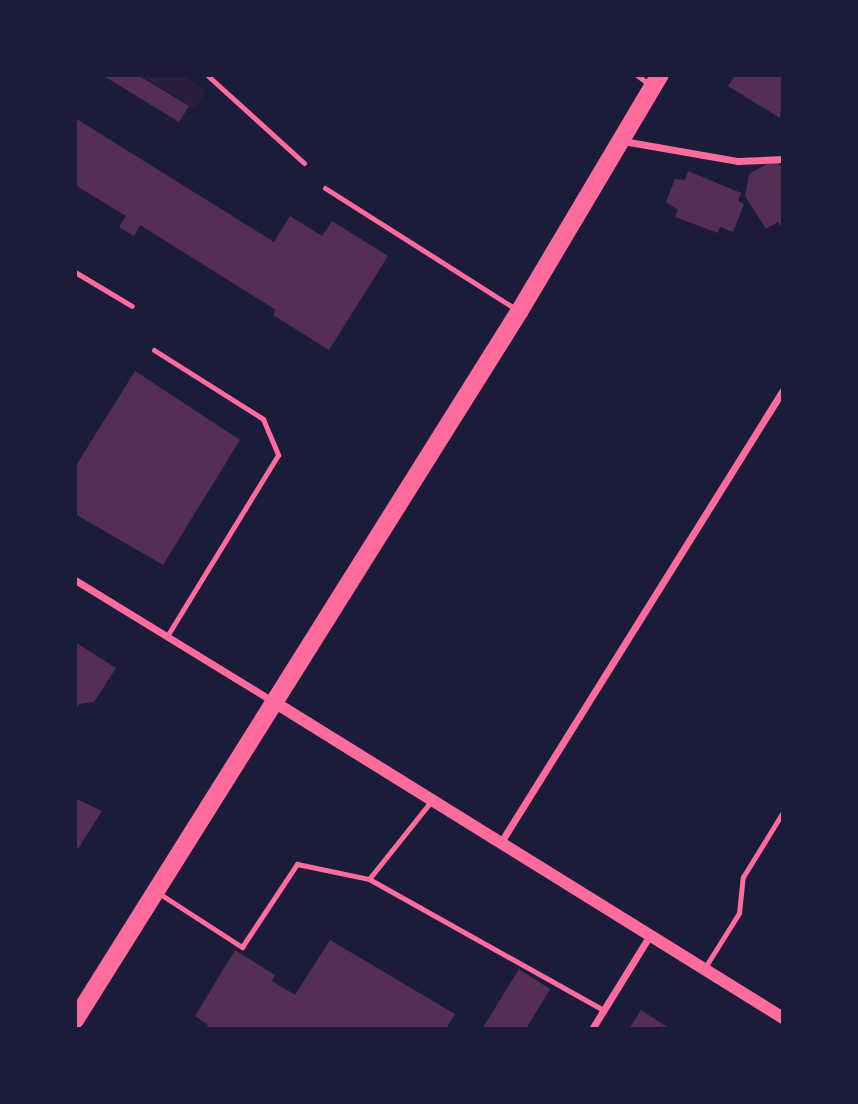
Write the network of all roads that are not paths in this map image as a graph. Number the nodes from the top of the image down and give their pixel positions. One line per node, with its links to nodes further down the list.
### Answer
1 (207, 75): 6 (lane)
2 (637, 75): 3 (lane)
3 (657, 81): 4 (main road)
4 (622, 141): 5 (street); 10 (main road)
5 (783, 159)
6 (304, 163)
7 (325, 188): 10 (lane)
8 (75, 272): 9 (lane)
9 (132, 306)
10 (519, 312): 15 (main road)
11 (153, 350): 14 (lane)
12 (783, 390): 18 (street)
13 (75, 580): 14 (street)
14 (167, 636): 15 (street)
15 (274, 702): 16 (street); 20 (main road)
16 (432, 800): 18 (street); 19 (lane)
17 (783, 812): 22 (lane)
18 (501, 842): 21 (street)
19 (369, 879): 20 (lane); 23 (lane)
20 (157, 891): 25 (main road)
21 (650, 935): 22 (street); 23 (street)
22 (704, 969): 24 (street)
23 (603, 1010): 27 (street)
24 (783, 1018)
25 (75, 1021): 26 (lane)
26 (87, 1029)
27 (592, 1029)

